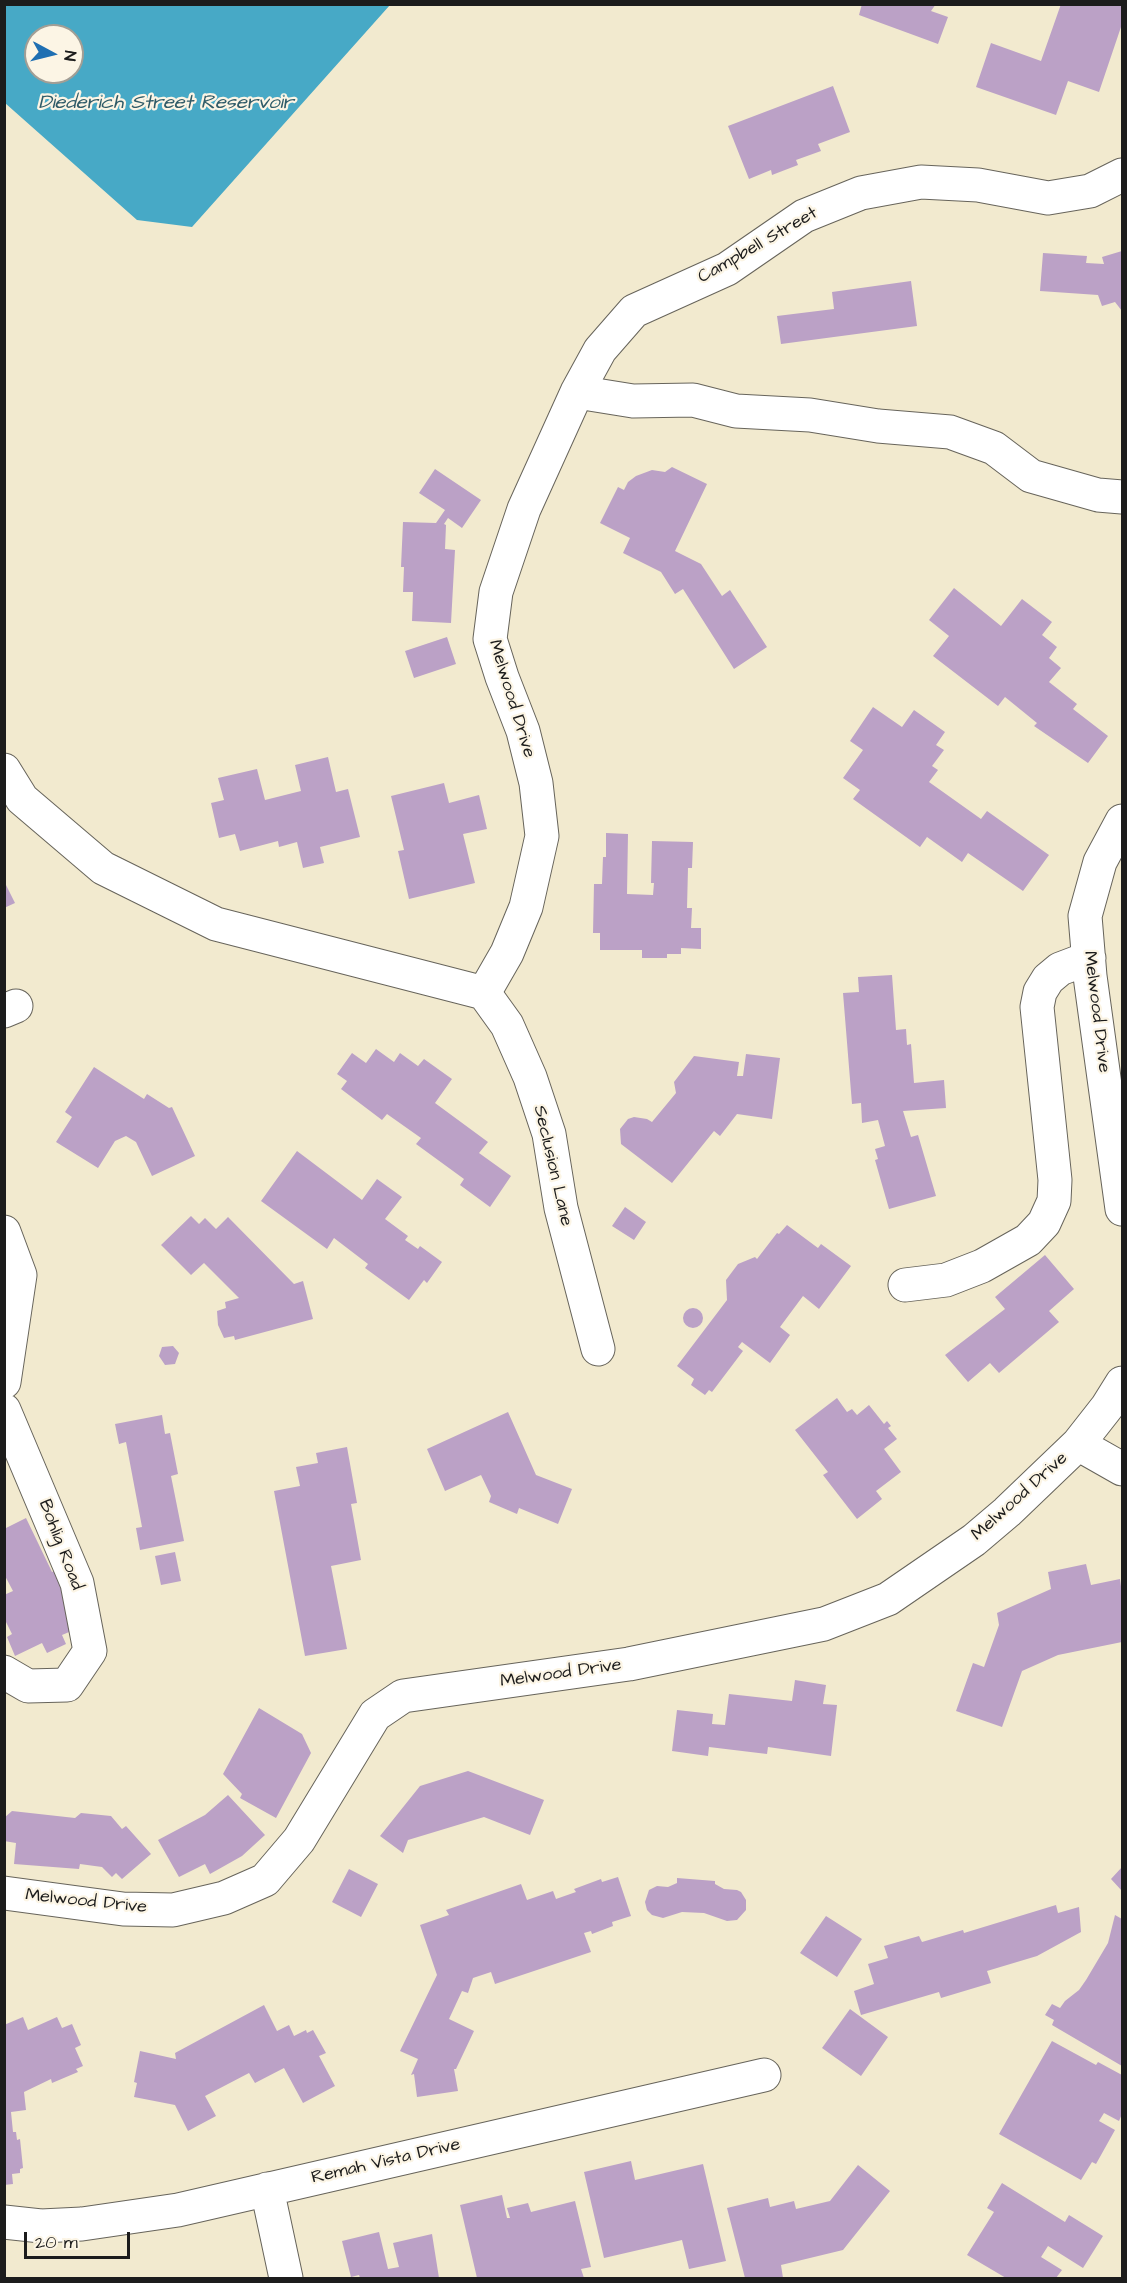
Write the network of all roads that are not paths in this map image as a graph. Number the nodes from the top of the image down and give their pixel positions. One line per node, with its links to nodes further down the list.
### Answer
1 (1122, 176): 2 (street, Campbell Street)
2 (577, 392): 3 (street); 7 (street, Melwood Drive)
3 (1122, 497)
4 (4, 770): 7 (street)
5 (1122, 821): 6 (street, Melwood Drive)
6 (1089, 958): 8 (street, Melwood Drive); 10 (street)
7 (484, 993): 11 (street, Seclusion Lane)
8 (1122, 1209)
9 (4, 1232): 12 (street)
10 (905, 1285)
11 (598, 1349)
12 (4, 1382)
13 (1122, 1383): 15 (street, Melwood Drive)
14 (4, 1410): 17 (street, Bohlig Road)
15 (1078, 1444): 16 (street); 18 (street, Melwood Drive)
16 (1122, 1469)
17 (4, 1672)
18 (4, 1893)
19 (764, 2075): 20 (street, Remah Vista Drive)
20 (267, 2189): 21 (street, Remah Vista Drive); 22 (street)
21 (4, 2222)
22 (286, 2278)

